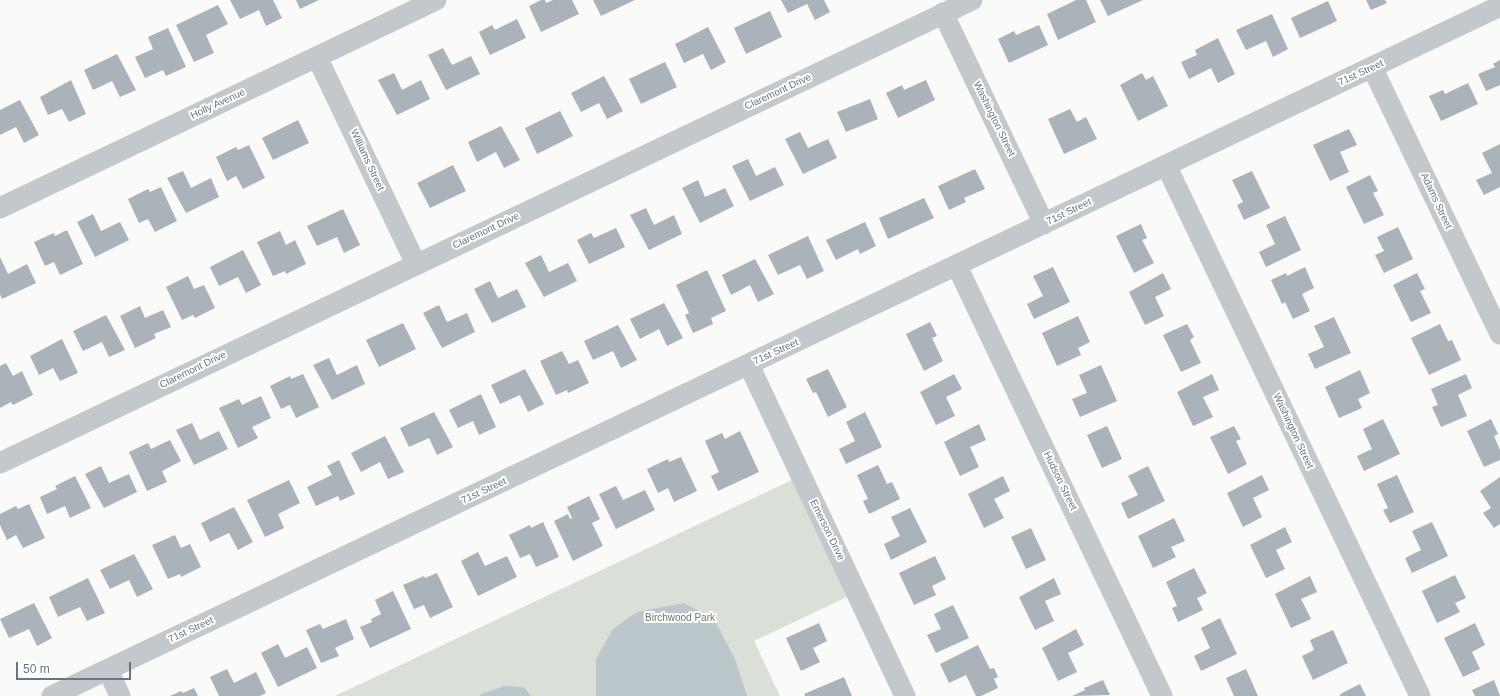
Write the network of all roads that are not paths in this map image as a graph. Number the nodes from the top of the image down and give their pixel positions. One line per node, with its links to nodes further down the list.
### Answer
1 (436, 0): 5 (street, Holly Avenue)
2 (972, 0): 4 (street, Claremont Drive)
3 (1496, 5): 6 (street, 71st Street)
4 (943, 14): 9 (street, Washington Street); 10 (street, Claremont Drive)
5 (317, 57): 8 (street, Holly Avenue); 10 (street, Williams Street)
6 (1372, 67): 7 (street, 71st Street); 12 (street, Adams Street)
7 (1166, 165): 9 (street, 71st Street); 20 (street, Washington Street)
8 (0, 208)
9 (1044, 224): 11 (street, 71st Street)
10 (416, 264): 14 (street, Claremont Drive)
11 (957, 266): 13 (street, 71st Street); 19 (street, Hudson Street)
12 (1500, 334)
13 (749, 365): 15 (street, 71st Street); 18 (street, Emerson Drive)
14 (0, 463)
15 (108, 670): 16 (street, 71st Street); 17 (street)
16 (52, 696)
17 (120, 696)
18 (905, 696)
19 (1162, 696)
20 (1420, 696)

